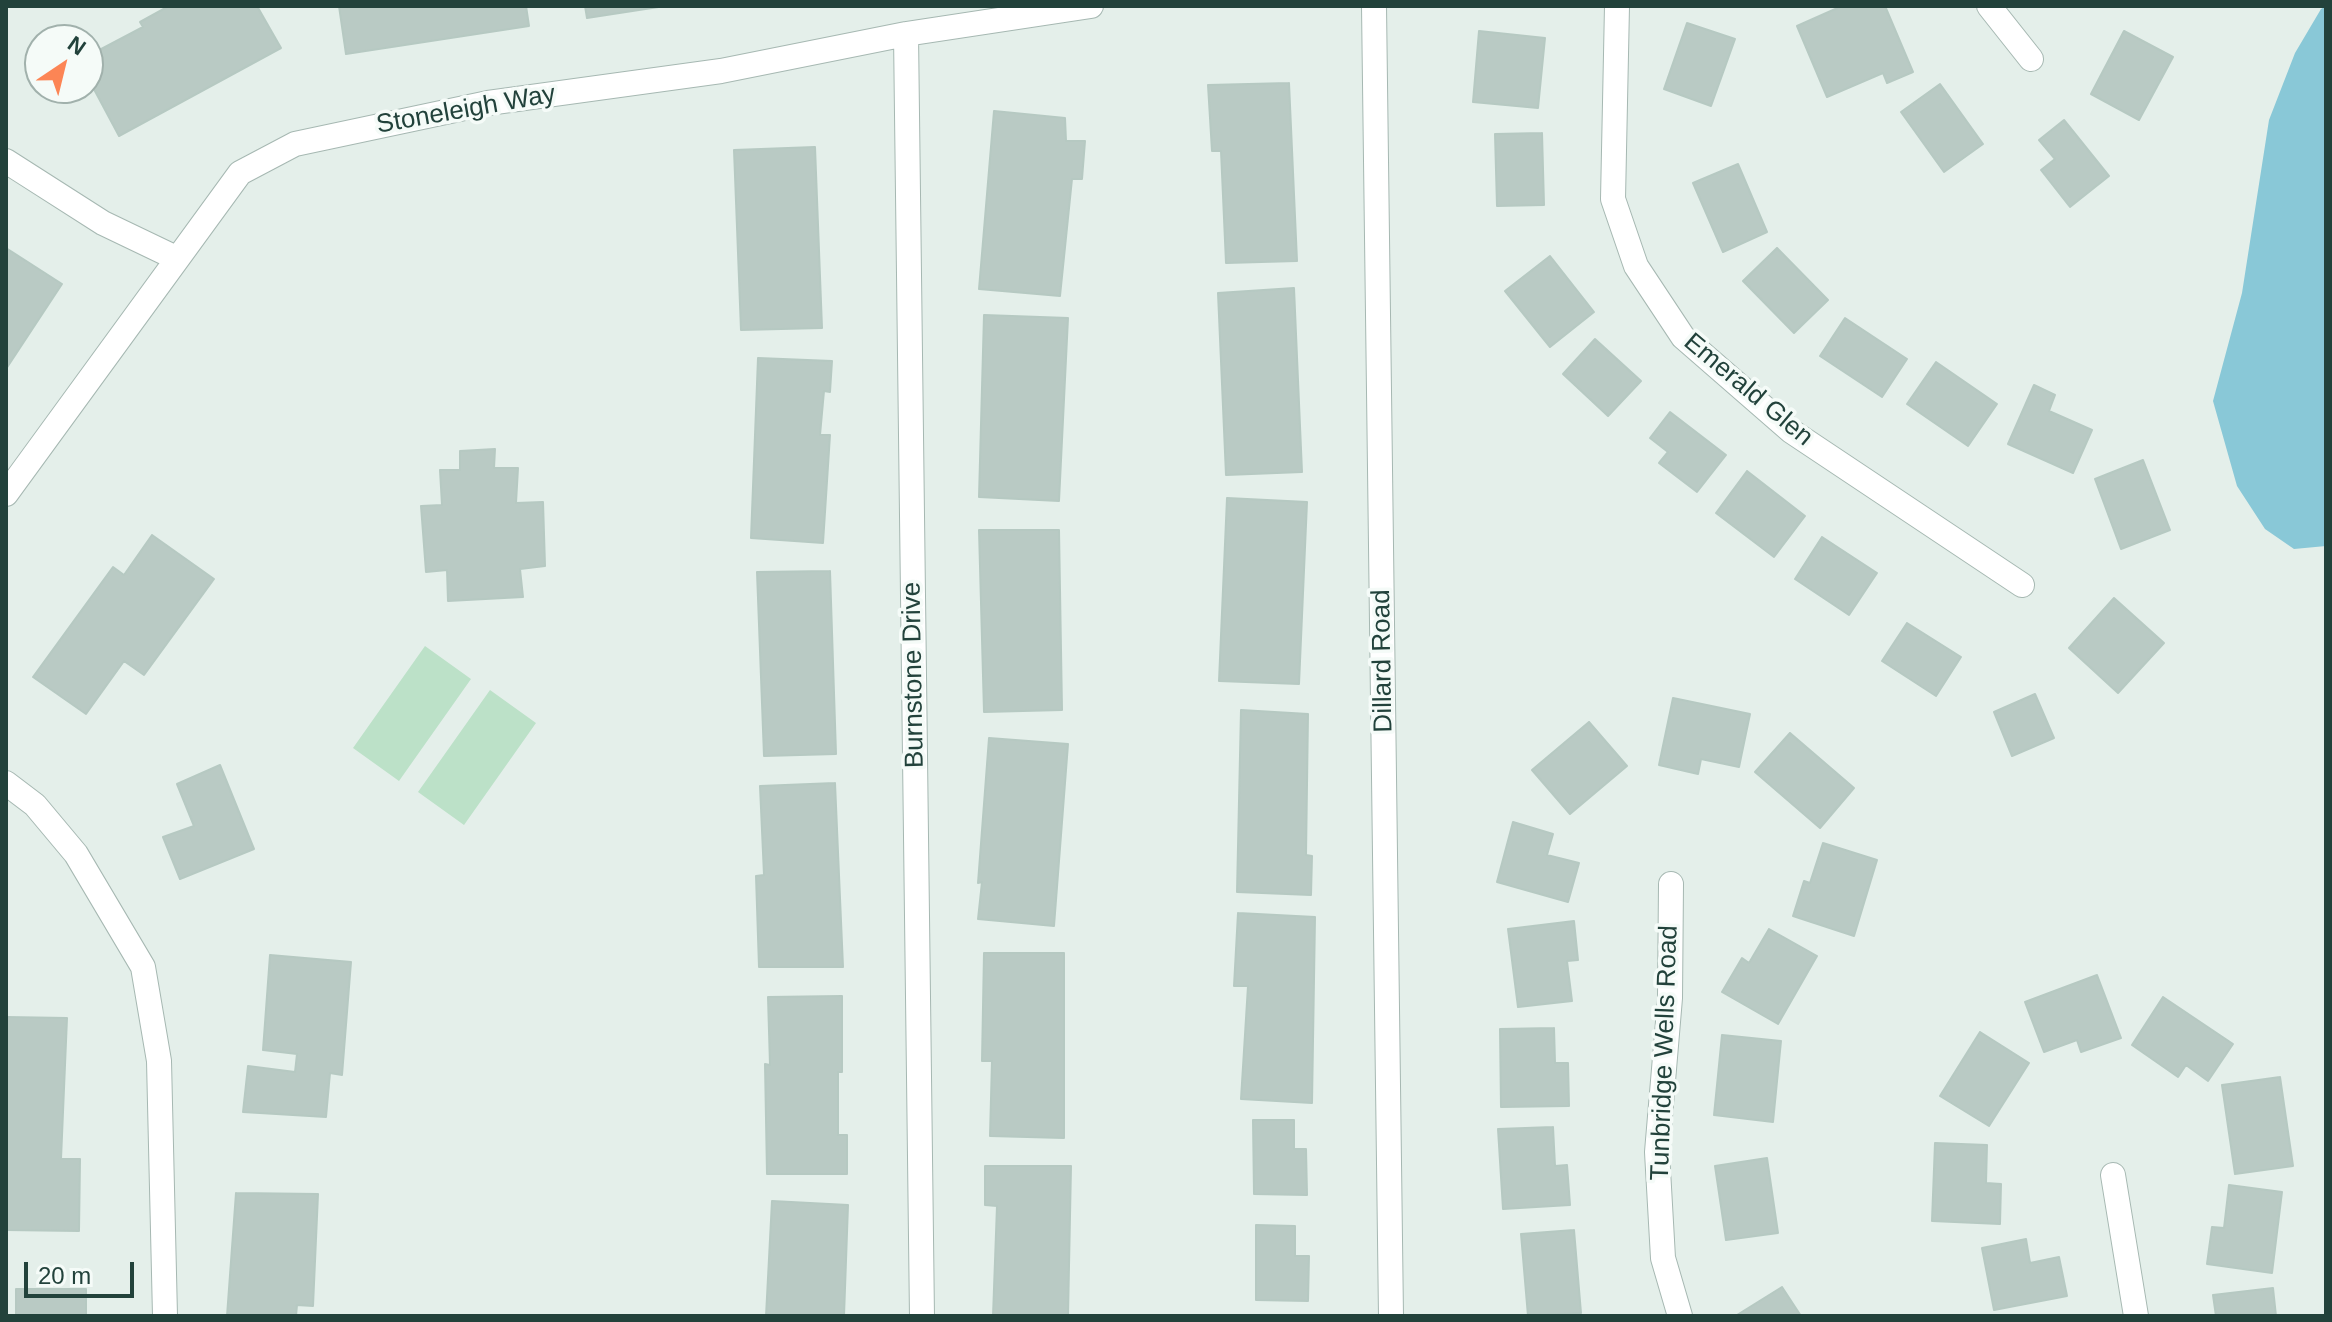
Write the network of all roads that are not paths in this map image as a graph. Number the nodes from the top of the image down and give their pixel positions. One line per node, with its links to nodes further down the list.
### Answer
1 (1091, 6): 5 (street, Stoneleigh Way)
2 (1374, 6): 16 (street, Dillard Road)
3 (1617, 6): 10 (street, Emerald Glen)
4 (1989, 6): 6 (street)
5 (906, 34): 8 (street, Stoneleigh Way); 15 (street, Burnstone Drive)
6 (2031, 59)
7 (6, 161): 8 (street)
8 (176, 258): 9 (street, Stoneleigh Way)
9 (6, 494)
10 (2022, 585)
11 (6, 783): 14 (street)
12 (1671, 884): 17 (street, Tunbridge Wells Road)
13 (2113, 1175): 18 (street)
14 (165, 1316)
15 (922, 1316)
16 (1391, 1316)
17 (1680, 1316)
18 (2136, 1316)

